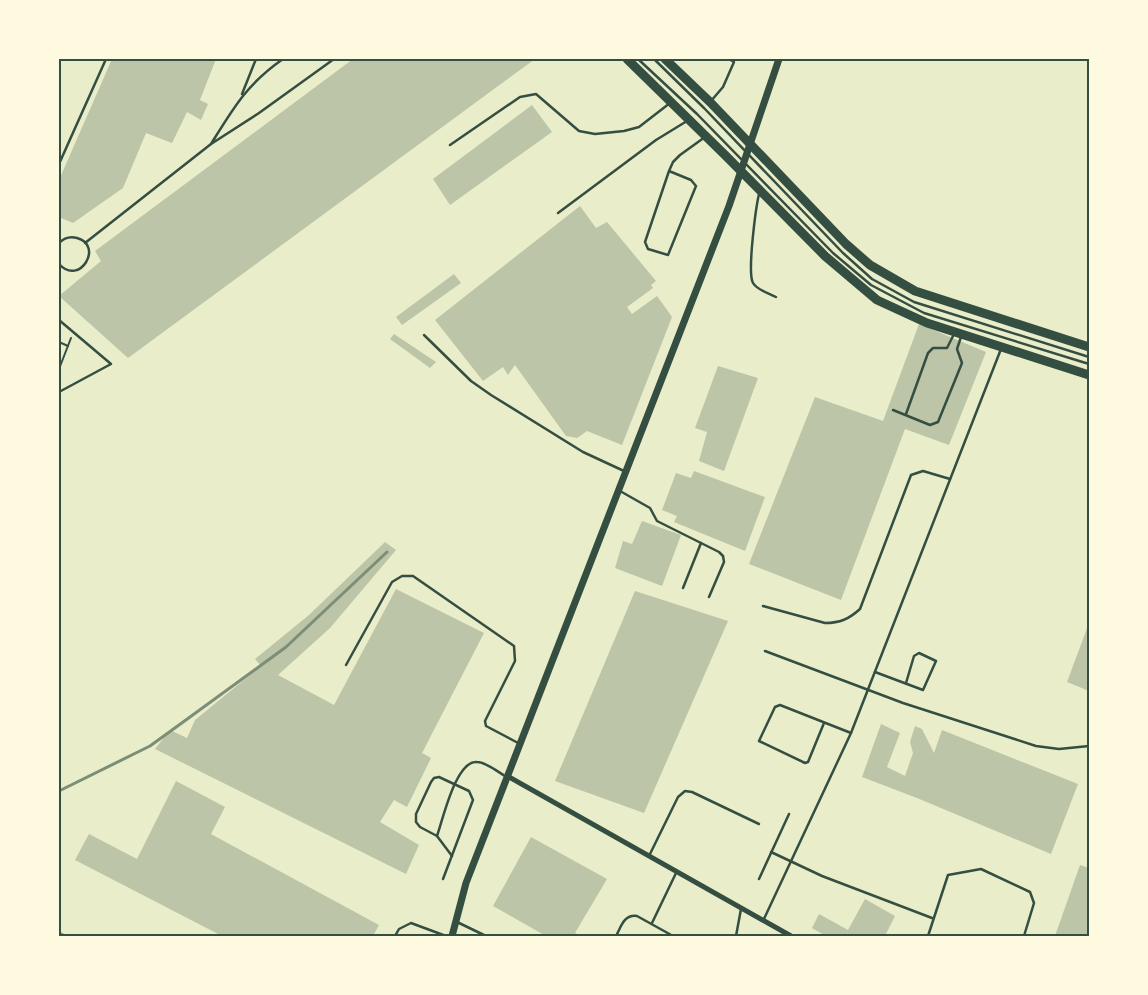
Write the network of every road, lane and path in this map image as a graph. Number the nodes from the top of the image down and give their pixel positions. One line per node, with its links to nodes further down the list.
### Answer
1 (106, 59): 21 (lane)
2 (256, 59): 12 (lane)
3 (283, 59): 12 (lane)
4 (334, 59): 18 (lane)
5 (626, 59): 14 (main road)
6 (638, 59): 22 (lane)
7 (654, 59): 20 (lane)
8 (665, 59): 13 (main road)
9 (729, 59): 11 (lane)
10 (779, 59): 17 (street)
11 (735, 60): 13 (lane)
12 (241, 96): 18 (lane)
13 (710, 102): 17 (main road)
14 (671, 103): 15 (main road); 19 (lane)
15 (688, 120): 16 (main road); 25 (lane)
16 (706, 136): 22 (main road); 23 (lane)
17 (749, 142): 20 (street); 36 (main road)
18 (212, 144): 27 (lane)
19 (450, 146)
20 (746, 152): 22 (street); 38 (lane)
21 (59, 164)
22 (742, 166): 24 (main road); 39 (lane); 47 (street)
23 (670, 171): 23 (lane)
24 (760, 190): 29 (lane); 31 (main road)
25 (558, 213)
26 (59, 243): 27 (lane)
27 (85, 243): 28 (lane)
28 (59, 264)
29 (776, 297)
30 (59, 320): 43 (lane)
31 (958, 334): 37 (main road); 46 (lane); 46 (lane)
32 (424, 335): 47 (lane)
33 (71, 338): 40 (path)
34 (59, 342): 35 (path)
35 (68, 346)
36 (1089, 347)
37 (1001, 348): 41 (main road); 48 (lane)
38 (1089, 357)
39 (1089, 364)
40 (59, 369)
41 (1089, 375)
42 (59, 385): 43 (lane)
43 (64, 389): 44 (lane)
44 (59, 392)
45 (893, 410): 46 (lane)
46 (906, 414)
47 (626, 472): 49 (street)
48 (950, 479): 53 (lane); 56 (lane)
49 (618, 490): 50 (lane); 61 (street)
50 (701, 542): 51 (lane); 52 (lane)
51 (682, 588)
52 (709, 597)
53 (763, 606)
54 (765, 652): 58 (lane)
55 (346, 665): 61 (lane)
56 (875, 672): 57 (lane); 58 (lane)
57 (906, 683): 57 (lane)
58 (869, 689): 60 (lane); 62 (lane)
59 (824, 723): 59 (lane); 60 (lane)
60 (851, 734): 71 (lane)
61 (522, 744): 63 (street)
62 (1089, 746)
63 (509, 777): 64 (lane); 70 (street); 77 (street)
64 (455, 783): 67 (lane); 67 (lane); 69 (lane)
65 (789, 814): 68 (lane)
66 (759, 824): 70 (lane)
67 (436, 836): 69 (lane)
68 (771, 852): 71 (lane); 74 (lane)
69 (452, 856): 73 (lane)
70 (649, 856): 72 (street)
71 (792, 861): 76 (lane); 78 (lane)
72 (677, 871): 75 (street); 79 (lane)
73 (443, 879)
74 (759, 879)
75 (741, 907): 78 (street); 86 (lane)
76 (932, 918): 88 (lane); 89 (lane)
77 (456, 921): 82 (street); 83 (lane)
78 (763, 921): 87 (street)
79 (652, 923): 84 (lane); 85 (lane)
80 (395, 936): 81 (lane)
81 (446, 936)
82 (452, 936)
83 (486, 936)
84 (616, 936)
85 (673, 936)
86 (736, 936)
87 (791, 936)
88 (928, 936)
89 (1024, 936)

